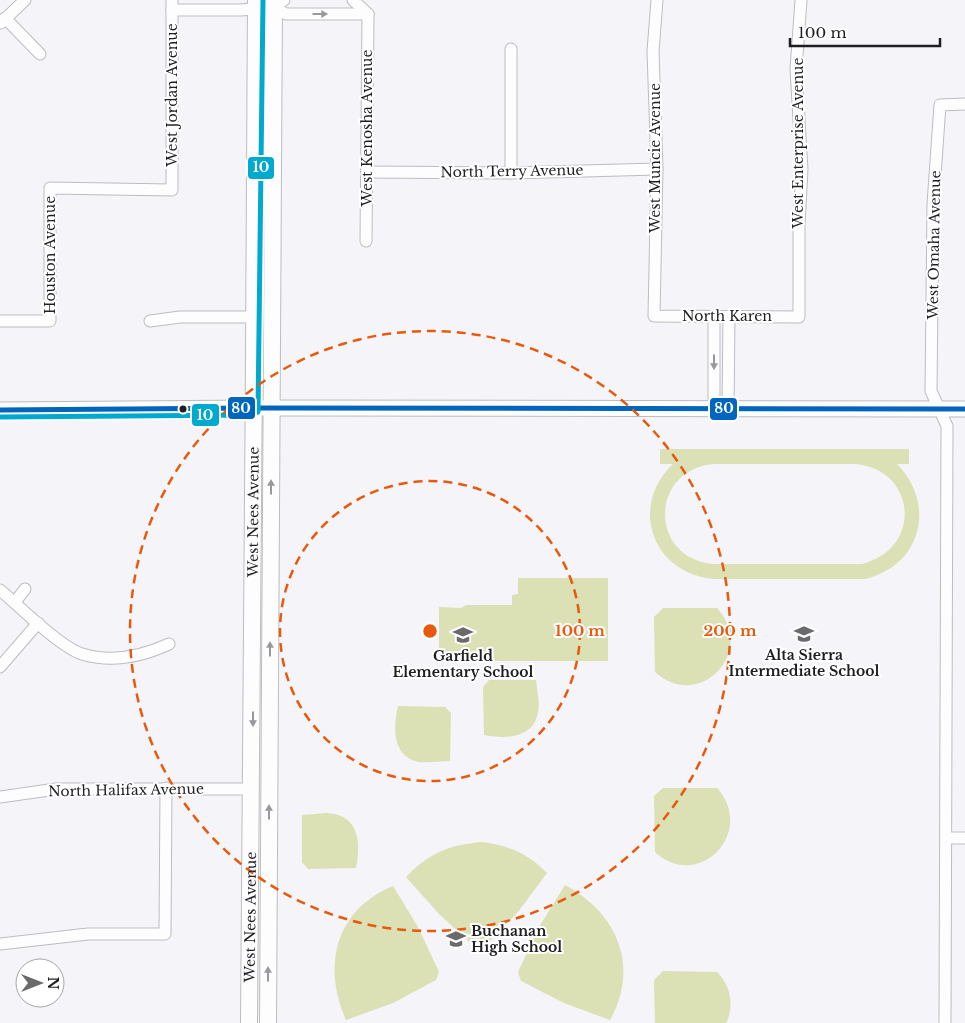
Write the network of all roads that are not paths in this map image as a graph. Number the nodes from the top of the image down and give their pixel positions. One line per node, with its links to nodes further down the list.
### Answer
1 (25, 0): 9 (street)
2 (353, 0): 8 (street)
3 (657, 0): 13 (street, West Muncie Avenue)
4 (801, 0): 22 (street, West Enterprise Avenue)
5 (278, 2): 6 (street); 8 (street, one-way to 8); 26 (main road, West Nees Avenue)
6 (255, 4): 7 (street); 21 (main road, West Nees Avenue)
7 (172, 5): 16 (street, West Jordan Avenue)
8 (368, 14): 14 (street, West Kenosha Avenue)
9 (3, 21): 11 (street)
10 (511, 49): 15 (street)
11 (40, 54)
12 (965, 104): 28 (street, West Omaha Avenue)
13 (657, 169): 15 (street, North Terry Avenue); 18 (street, West Muncie Avenue)
14 (367, 172): 15 (street, North Terry Avenue); 17 (street, West Kenosha Avenue)
15 (511, 173)
16 (50, 188): 23 (street, Houston Avenue)
17 (366, 241)
18 (654, 316): 19 (street, North Karen)
19 (714, 316): 20 (street, North Karen); 27 (street, one-way to 27)
20 (729, 316): 22 (street, North Karen); 27 (street)
21 (254, 317): 24 (street); 25 (main road, West Nees Avenue)
22 (799, 317)
23 (0, 321)
24 (150, 321)
25 (252, 408): 26 (street); 30 (street); 38 (main road, West Nees Avenue, one-way to 38)
26 (271, 408): 27 (street); 44 (main road, West Nees Avenue, one-way to 26)
27 (721, 409): 28 (street)
28 (939, 409): 29 (street); 40 (street)
29 (965, 409)
30 (0, 410)
31 (25, 589): 33 (street)
32 (0, 590): 33 (street)
33 (15, 602): 34 (street)
34 (38, 622): 35 (street); 36 (street)
35 (169, 644)
36 (0, 667)
37 (166, 788): 38 (street, North Halifax Avenue); 39 (street, North Halifax Avenue); 42 (street)
38 (253, 789): 43 (main road, West Nees Avenue)
39 (0, 797)
40 (946, 838): 41 (street); 45 (street)
41 (965, 838)
42 (0, 944)
43 (249, 1023)
44 (268, 1023)
45 (945, 1023)

